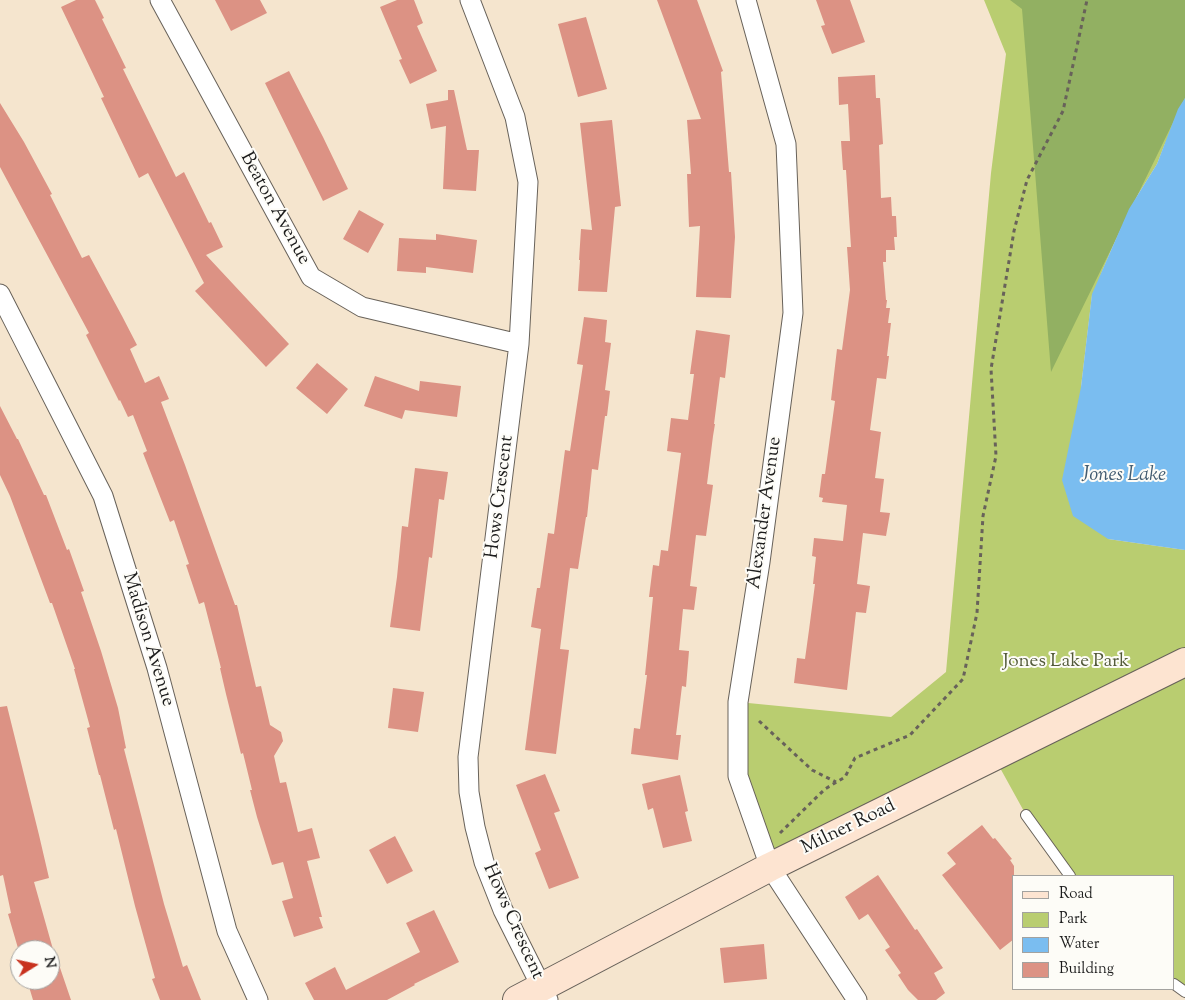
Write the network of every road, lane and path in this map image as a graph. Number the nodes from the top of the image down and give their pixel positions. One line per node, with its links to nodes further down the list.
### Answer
1 (160, 0): 6 (street, Beaton Avenue)
2 (470, 0): 6 (street, Hows Crescent)
3 (746, 0): 8 (street, Alexander Avenue)
4 (1087, 0): 9 (path)
5 (0, 294): 15 (street, Madison Avenue)
6 (519, 344): 14 (street, Hows Crescent)
7 (1185, 662): 12 (street, Milner Road)
8 (738, 702): 9 (path); 12 (street, Alexander Avenue)
9 (836, 782): 11 (path)
10 (1026, 815): 13 (lane)
11 (779, 834)
12 (770, 866): 14 (street, Milner Road); 17 (street, Alexander Avenue)
13 (1069, 875)
14 (545, 994): 16 (street, Milner Road)
15 (258, 1000)
16 (517, 1000)
17 (857, 1000)

